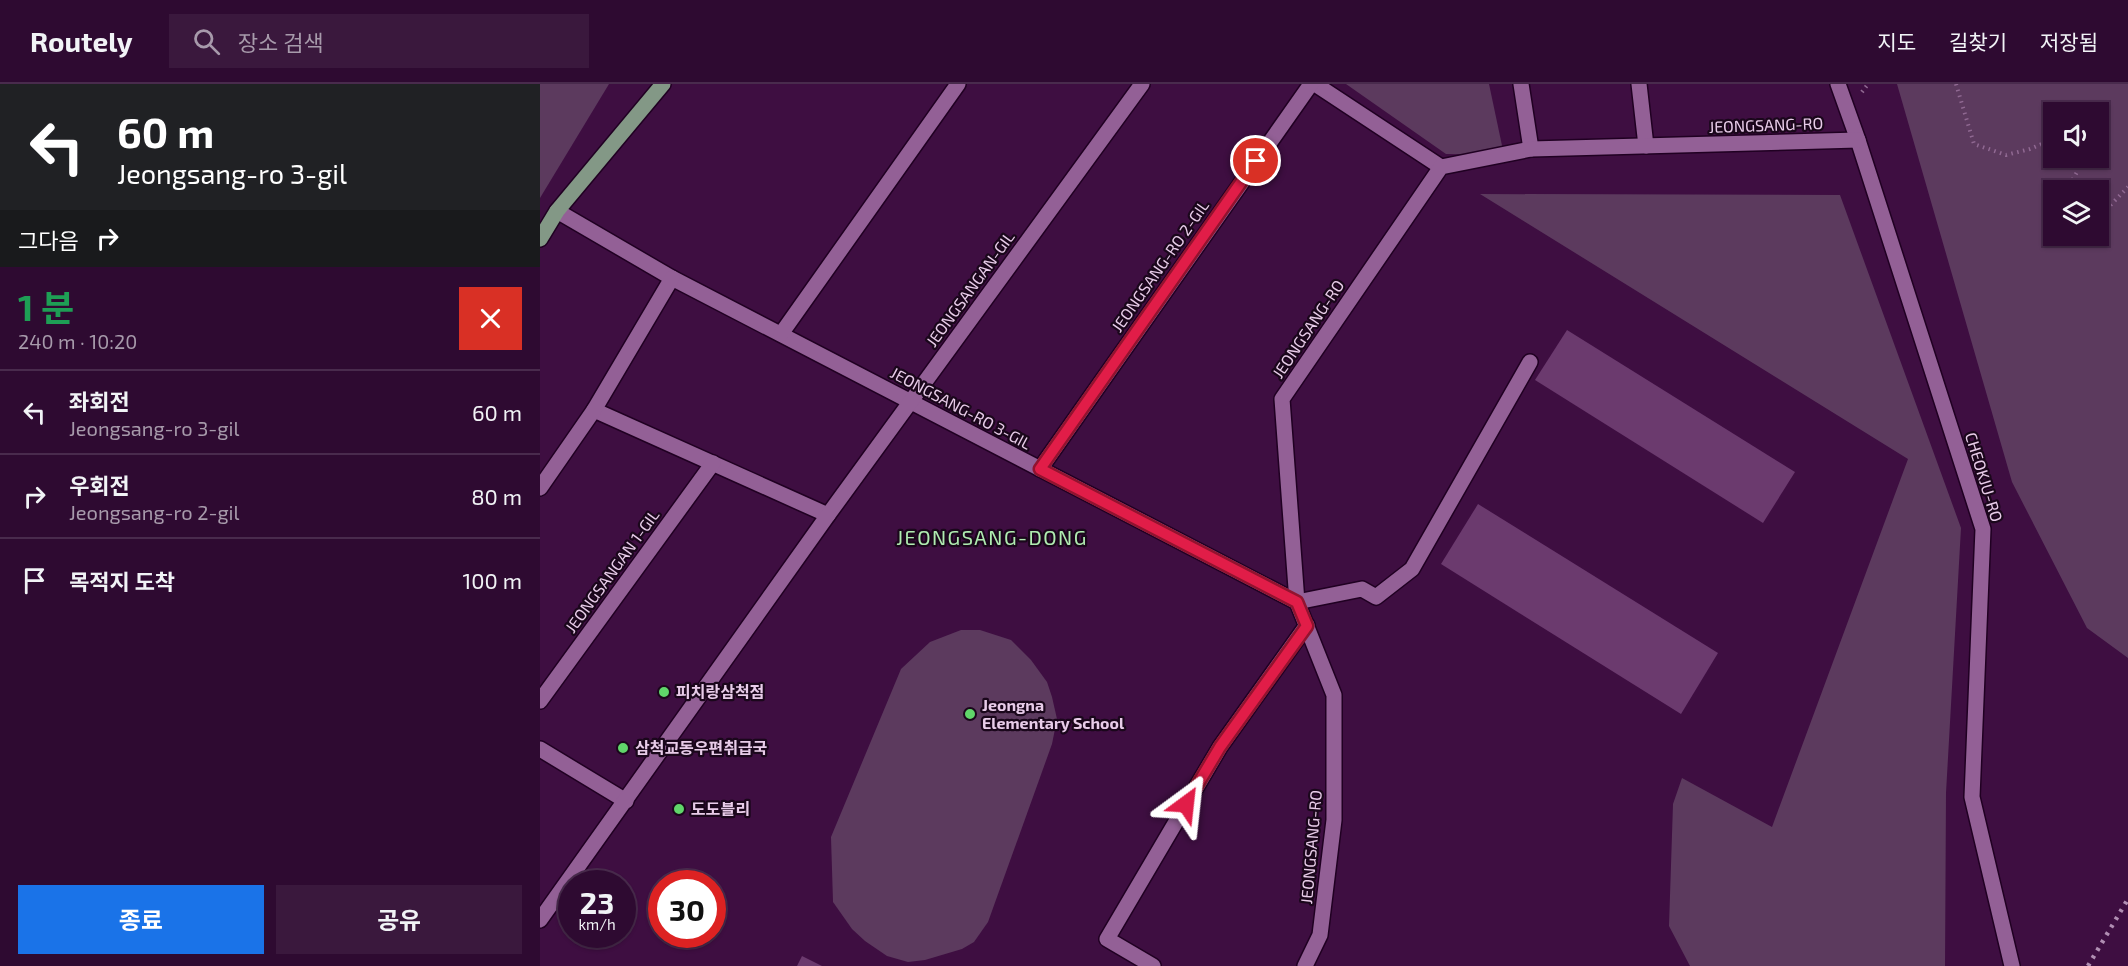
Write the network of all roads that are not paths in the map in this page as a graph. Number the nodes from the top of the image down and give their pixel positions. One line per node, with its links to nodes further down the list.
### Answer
1 (663, 84): 12 (main road)
2 (958, 84): 15 (street)
3 (1142, 84): 17 (street, JEONGSANGAN-GIL)
4 (1313, 84): 11 (street, JEONGSANG-RO 2-GIL); 20 (street, JEONGSANG-RO 2-GIL)
5 (1521, 84): 10 (street)
6 (1639, 84): 9 (street)
7 (1838, 84): 8 (street, CHEOKJU-RO)
8 (1858, 140): 9 (street, JEONGSANG-RO); 31 (street, CHEOKJU-RO)
9 (1646, 146): 10 (street, JEONGSANG-RO)
10 (1531, 149): 11 (street, JEONGSANG-RO)
11 (1441, 166): 23 (street, JEONGSANG-RO)
12 (557, 211): 13 (main road); 14 (street, JEONGSANG-RO 3-GIL)
13 (540, 239)
14 (672, 278): 15 (street, JEONGSANG-RO 3-GIL); 18 (street)
15 (781, 334): 17 (street, JEONGSANG-RO 3-GIL)
16 (1530, 362): 23 (street)
17 (910, 402): 20 (street, JEONGSANG-RO 3-GIL); 22 (street, JEONGSANGAN-GIL)
18 (594, 410): 19 (street); 21 (street)
19 (713, 463): 22 (street); 25 (street, JEONGSANGAN 1-GIL)
20 (1040, 469): 23 (street, JEONGSANG-RO 3-GIL)
21 (540, 488)
22 (828, 515): 27 (street, JEONGSANGAN-GIL)
23 (1297, 602): 24 (street, JEONGSANG-RO)
24 (1307, 626): 29 (street); 30 (street, JEONGSANG-RO)
25 (540, 701)
26 (540, 749): 27 (street)
27 (626, 801): 28 (street, JEONGSANGAN-GIL)
28 (540, 920)
29 (1153, 966)
30 (1305, 966)
31 (2012, 966)

